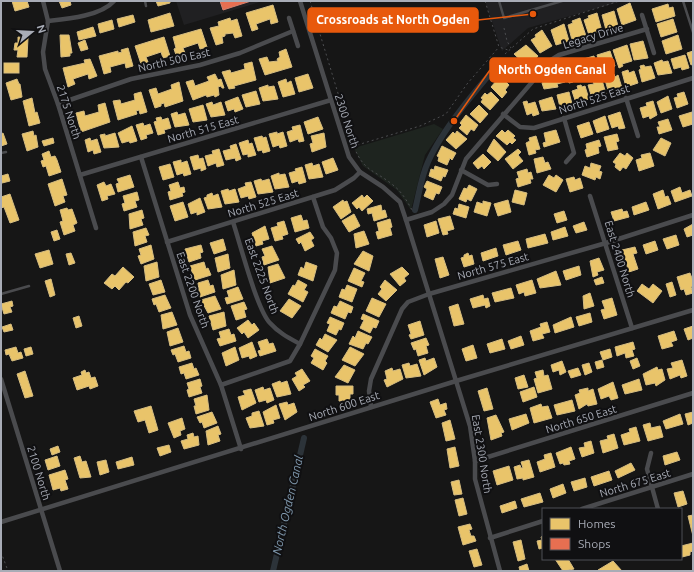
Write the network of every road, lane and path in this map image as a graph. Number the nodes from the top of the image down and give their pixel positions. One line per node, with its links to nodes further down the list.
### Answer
1 (43, 1): 14 (street, 2175 North)
2 (114, 1): 14 (street)
3 (145, 1): 11 (lane)
4 (300, 1): 27 (street, 2300 North)
5 (310, 1): 32 (path)
6 (485, 1): 20 (path)
7 (499, 1): 8 (lane)
8 (562, 1)
9 (619, 1): 21 (path)
10 (683, 1): 18 (lane)
11 (146, 6)
12 (642, 15): 16 (street)
13 (289, 18): 17 (street)
14 (48, 21): 28 (street, 2175 North)
15 (504, 28): 21 (path)
16 (647, 29): 23 (street); 29 (street, Legacy Drive)
17 (293, 31): 19 (street); 28 (street, North 500 East)
18 (693, 32)
19 (298, 46)
20 (499, 48): 22 (path); 32 (path)
21 (512, 48): 22 (path)
22 (509, 51): 24 (path)
23 (654, 53)
24 (505, 54)
25 (693, 78): 26 (street, North 525 East)
26 (626, 98): 30 (street, North 525 East); 31 (street)
27 (331, 100): 35 (street, North 515 East); 38 (street, 2300 North)
28 (58, 104): 39 (street, 2175 North)
29 (503, 114): 30 (street, North 525 East); 37 (street, Legacy Drive)
30 (564, 118): 36 (street)
31 (638, 136)
32 (354, 146): 43 (path)
33 (6, 152): 34 (lane)
34 (1, 153)
35 (140, 157): 39 (street, North 515 East); 48 (street, East 2200 North)
36 (566, 162)
37 (461, 170): 40 (street); 45 (street, Legacy Drive)
38 (360, 172): 42 (street, North 525 East); 45 (street, 2300 North)
39 (80, 175): 47 (street, 2175 North)
40 (497, 184)
41 (590, 196): 49 (street, East 2400 North)
42 (313, 197): 46 (street, North 525 East); 55 (street)
43 (412, 210)
44 (693, 215): 49 (street, North 575 East)
45 (406, 220): 52 (street, 2300 North)
46 (233, 222): 48 (street, North 525 East); 55 (street, East 2225 North)
47 (96, 228)
48 (167, 242): 58 (street, East 2200 North)
49 (606, 243): 52 (street, North 575 East); 54 (street, East 2400 North)
50 (29, 286): 51 (lane)
51 (1, 294)
52 (429, 294): 57 (street, East 2300 North); 60 (street, North 575 East)
53 (693, 310): 54 (street, North 600 East)
54 (632, 328): 57 (street, North 600 East)
55 (300, 344): 58 (street)
56 (1, 379): 68 (street, 2100 North)
57 (456, 381): 60 (street, North 600 East); 63 (street, East 2300 North)
58 (221, 385): 61 (street, East 2200 North)
59 (693, 393): 63 (street, North 650 East)
60 (371, 407): 61 (street, North 600 East)
61 (241, 448): 68 (street, North 600 East)
62 (651, 453): 65 (street)
63 (475, 461): 71 (street, East 2300 North)
64 (693, 474): 65 (street, North 675 East)
65 (651, 488): 66 (street, North 675 East); 67 (street)
66 (585, 508)
67 (658, 508)
68 (41, 510): 70 (street, North 600 East); 74 (street, 2100 North)
69 (542, 521): 71 (street)
70 (1, 522)
71 (490, 538): 75 (street, East 2300 North)
72 (1, 552): 73 (path)
73 (8, 571)
74 (60, 571)
75 (500, 571)

